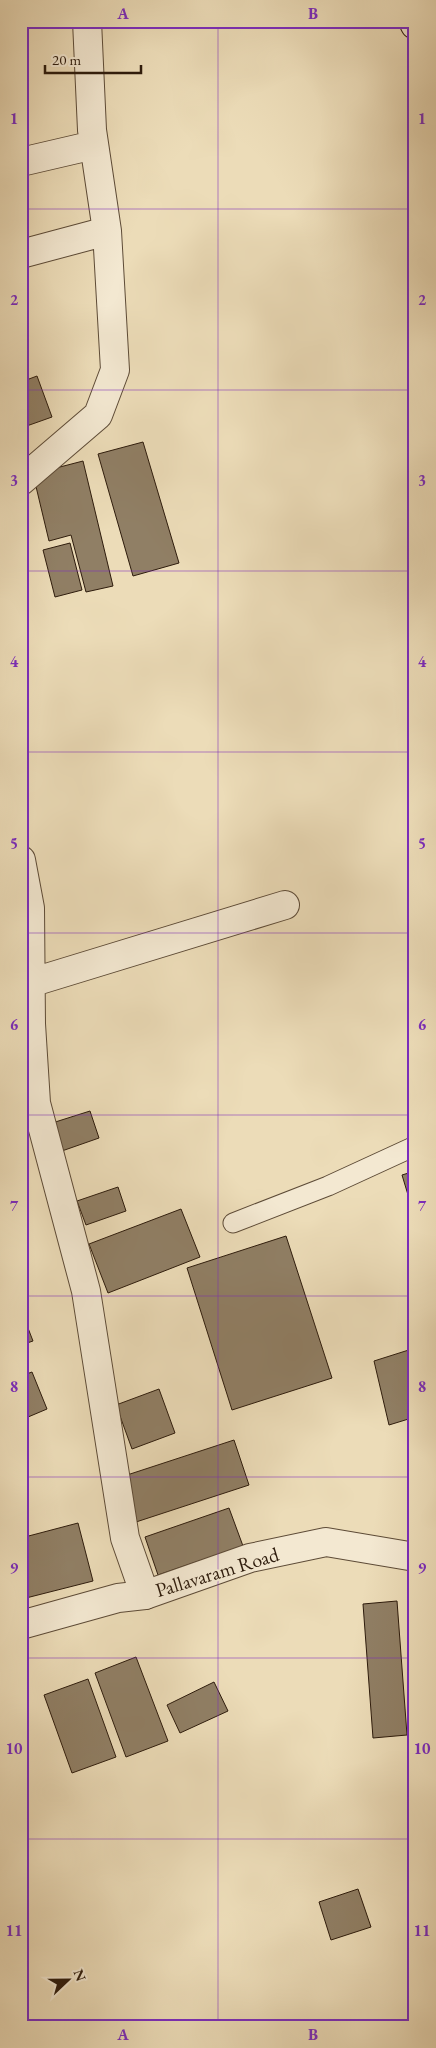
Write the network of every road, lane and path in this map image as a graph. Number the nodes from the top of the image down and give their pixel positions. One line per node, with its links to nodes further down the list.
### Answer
1 (87, 21): 4 (street)
2 (413, 21): 3 (street)
3 (415, 25)
4 (94, 145): 5 (street); 6 (street)
5 (21, 162)
6 (107, 231): 7 (street); 8 (street)
7 (21, 254)
8 (21, 481)
9 (21, 860): 11 (street)
10 (285, 906): 11 (street)
11 (30, 983): 12 (street)
12 (26, 1026): 16 (street)
13 (415, 1146): 14 (lane)
14 (233, 1223)
15 (415, 1557): 16 (street, Pallavaram Road)
16 (145, 1595): 17 (street, Pallavaram Road)
17 (21, 1625)

